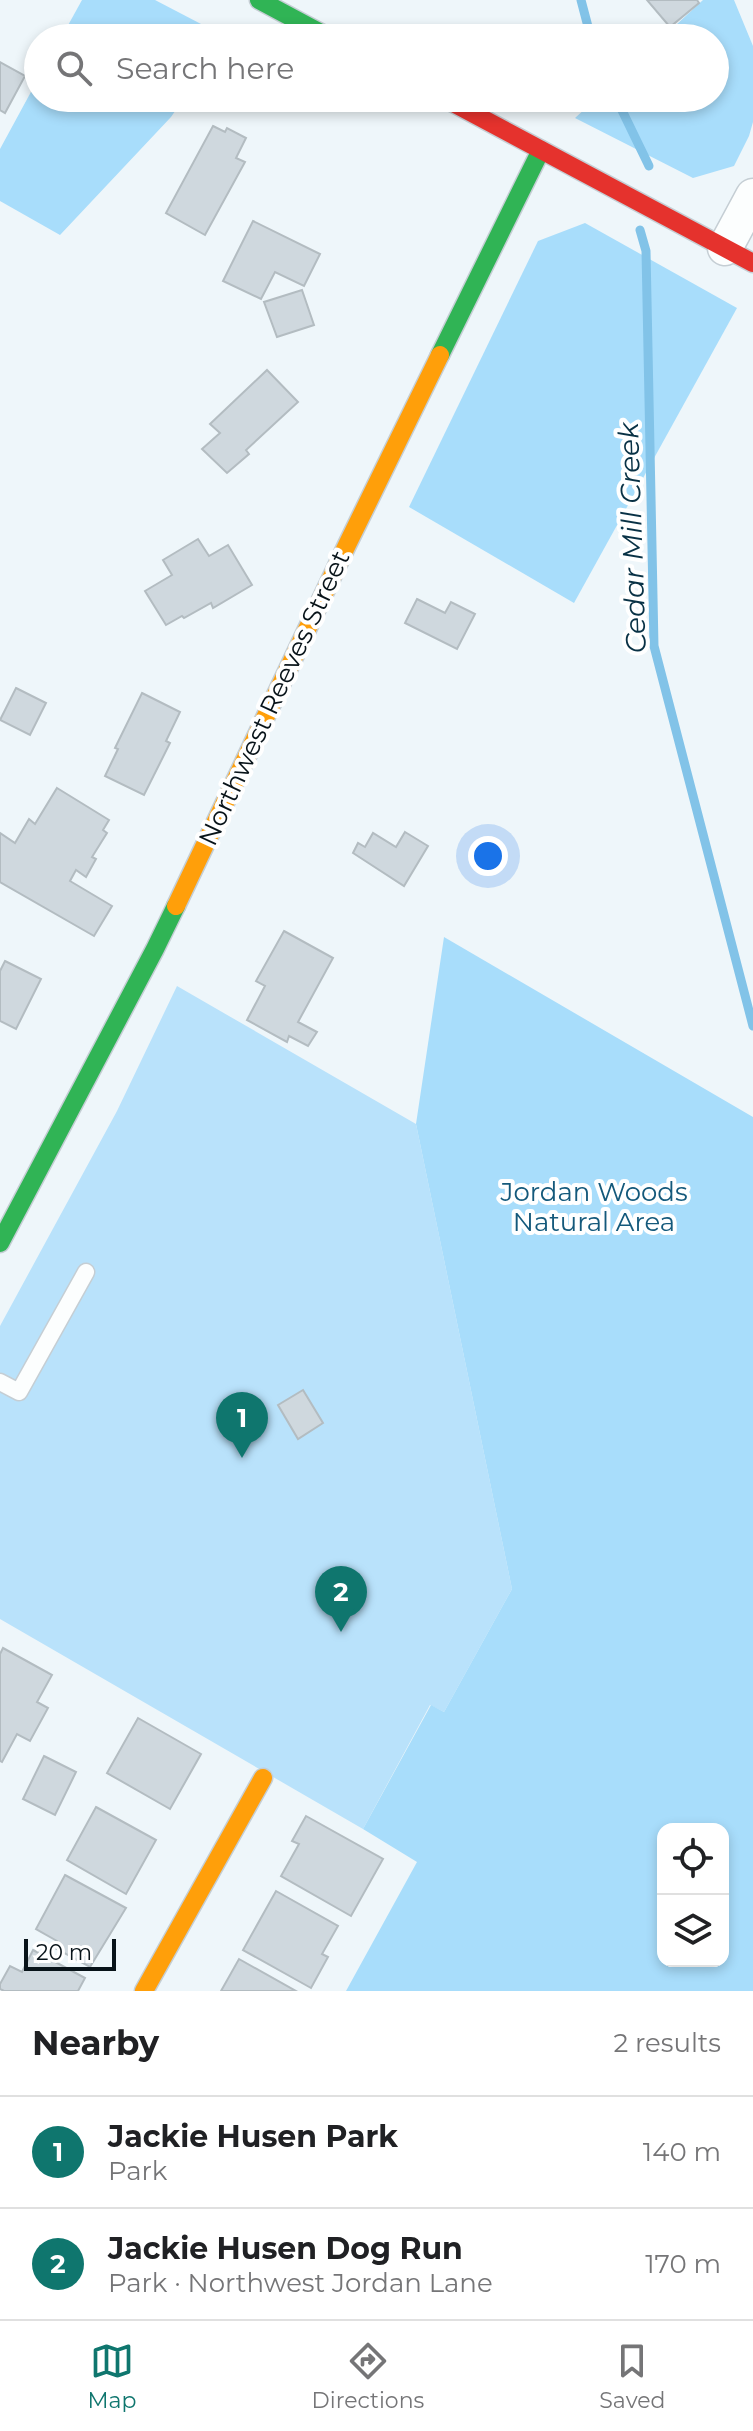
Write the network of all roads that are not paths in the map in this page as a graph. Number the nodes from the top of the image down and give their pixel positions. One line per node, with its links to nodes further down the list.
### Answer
1 (259, 0): 2 (street)
2 (304, 24)
3 (470, 112): 4 (street)
4 (541, 150): 6 (street); 7 (street, Northwest Reeves Street)
5 (753, 196): 6 (street)
6 (739, 255)
7 (0, 1243)
8 (86, 1272): 9 (lane)
9 (0, 1382)
10 (263, 1778): 11 (street)
11 (144, 1991)

